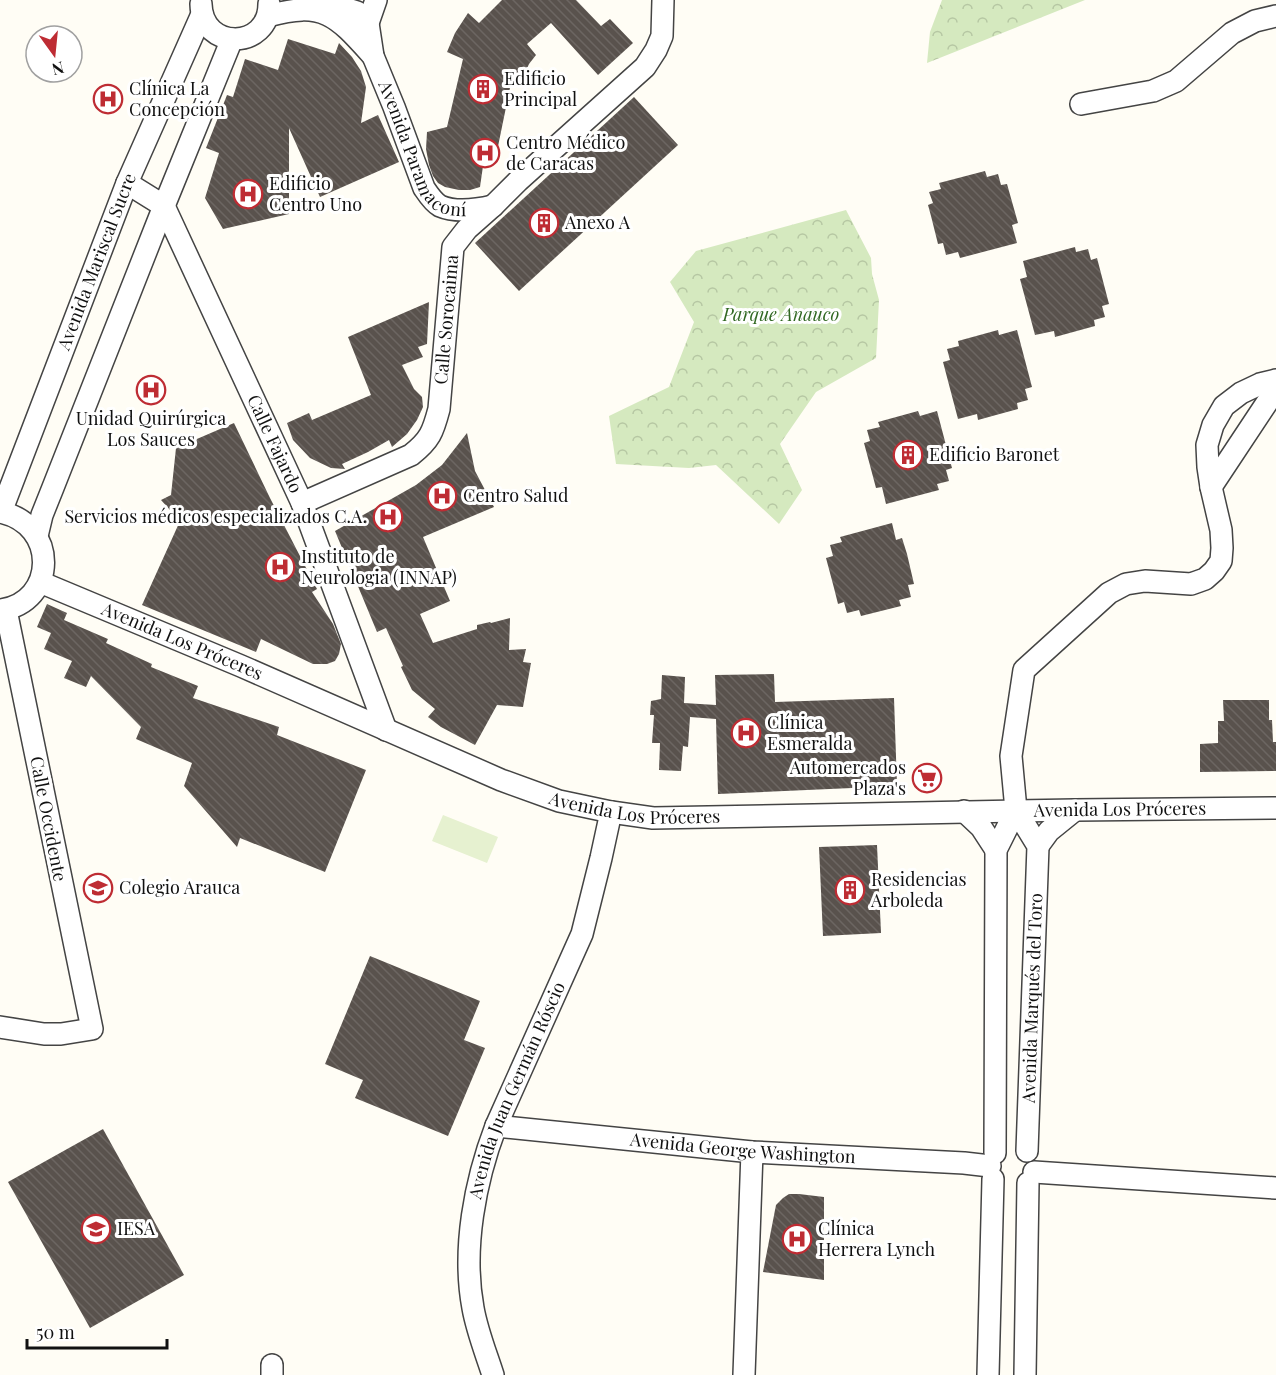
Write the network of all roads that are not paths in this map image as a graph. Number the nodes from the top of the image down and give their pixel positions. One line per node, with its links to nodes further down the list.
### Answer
1 (318, 0): 6 (street)
2 (376, 0): 6 (street)
3 (663, 0): 13 (street, Calle Sorocaima)
4 (202, 7): 8 (street); 11 (street, Avenida Mariscal Sucre)
5 (268, 8): 8 (street); 9 (street, Avenida Paramaconí)
6 (362, 12): 9 (street, Avenida Paramaconí)
7 (1276, 16): 10 (street)
8 (232, 39): 12 (street)
9 (373, 56): 13 (street, Avenida Paramaconí)
10 (1081, 104)
11 (127, 183): 12 (street); 18 (street, Avenida Mariscal Sucre)
12 (164, 206): 17 (street, Calle Fajardo); 19 (street)
13 (493, 207): 17 (street, Calle Sorocaima)
14 (1276, 380): 16 (street)
15 (1276, 389): 16 (street)
16 (1211, 487): 24 (street)
17 (302, 503): 22 (street, Calle Fajardo)
18 (1, 512): 19 (street)
19 (37, 536): 20 (street)
20 (40, 582): 21 (street); 22 (street, Avenida Los Próceres)
21 (3, 610): 30 (street, Calle Occidente)
22 (386, 730): 26 (street, Avenida Los Próceres)
23 (1276, 808): 25 (street, Avenida Los Próceres)
24 (1016, 810): 25 (street, Avenida Los Próceres); 27 (street, Avenida Los Próceres); 28 (street); 29 (street, Avenida Marqués del Toro)
25 (1075, 810): 28 (street)
26 (611, 812): 27 (street, Avenida Los Próceres); 31 (street, Avenida Juan Germán Róscio)
27 (964, 812): 29 (street)
28 (1038, 846): 32 (street, Avenida Marqués del Toro)
29 (996, 850): 34 (street, Avenida Marqués del Toro)
30 (0, 1027)
31 (496, 1126): 33 (street, Avenida George Washington); 37 (street, Avenida Juan Germán Róscio)
32 (1027, 1151): 34 (street); 35 (street, Avenida Marqués del Toro)
33 (752, 1152): 34 (street, Avenida George Washington); 38 (street)
34 (993, 1166): 35 (street); 39 (street, Avenida Marqués del Toro)
35 (1031, 1178): 36 (street); 40 (street, Avenida Marqués del Toro)
36 (1276, 1188)
37 (493, 1375)
38 (744, 1375)
39 (988, 1375)
40 (1025, 1375)

